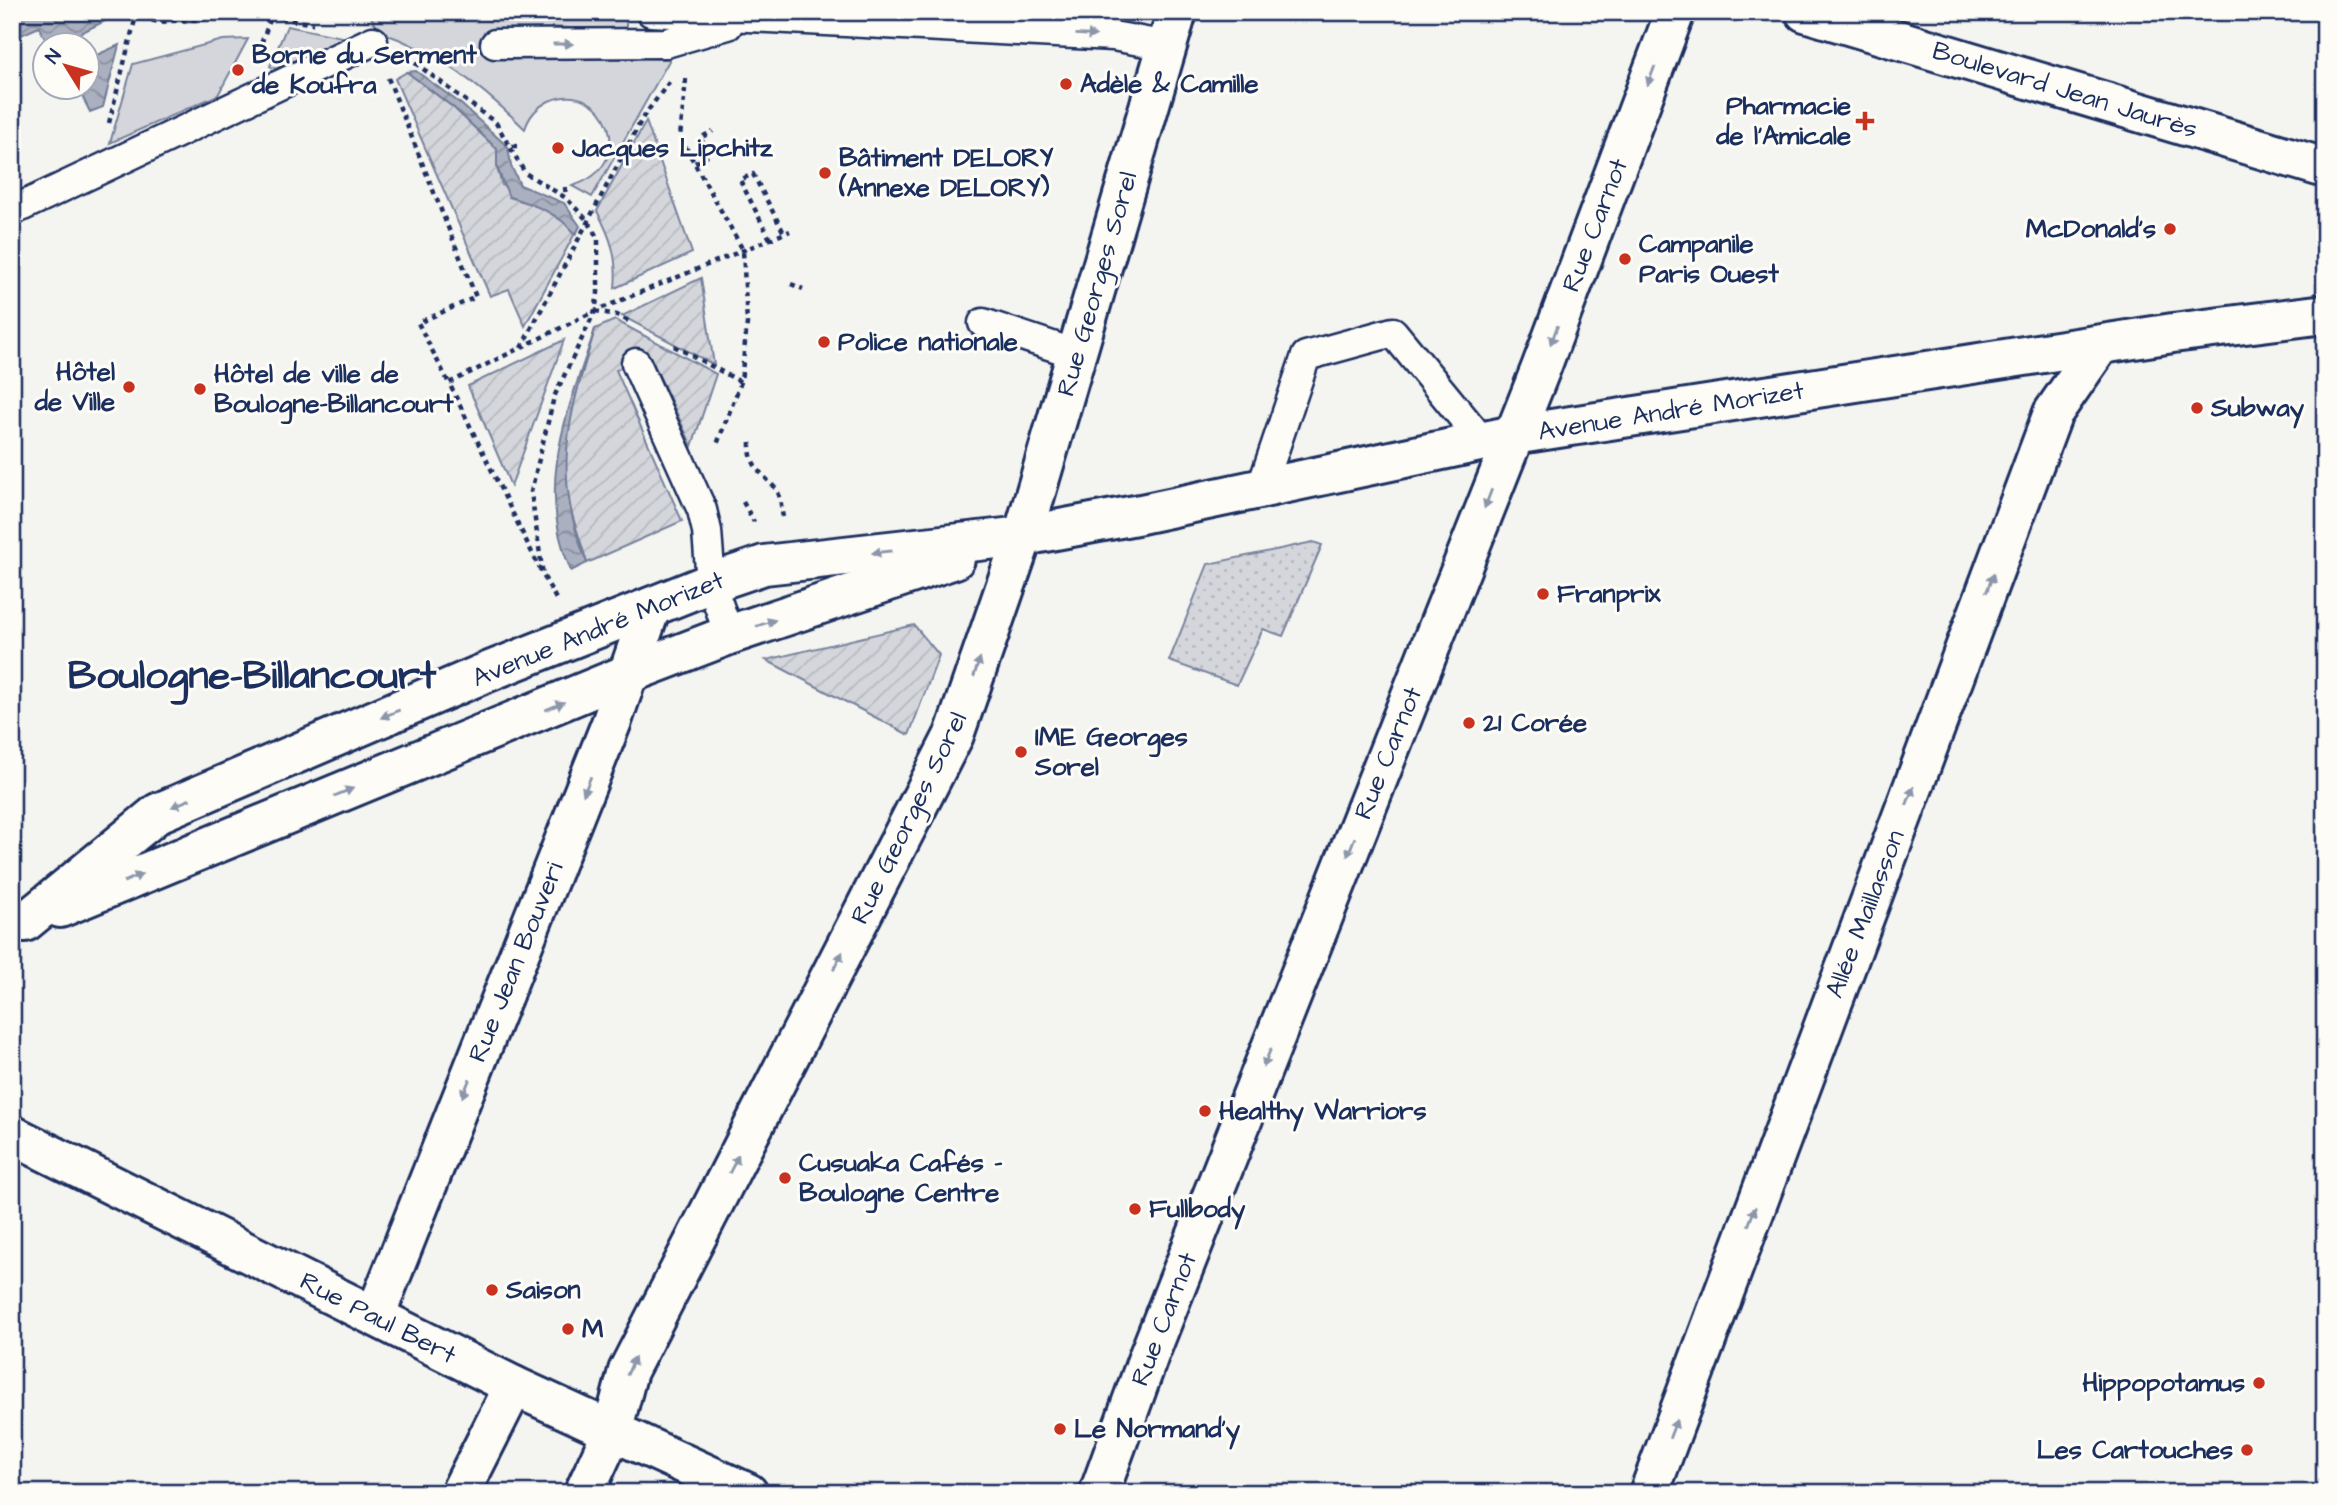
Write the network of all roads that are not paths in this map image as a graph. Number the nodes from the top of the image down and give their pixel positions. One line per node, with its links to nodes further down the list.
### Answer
1 (651, 12): 4 (lane)
2 (1675, 12): 15 (street, Rue Carnot, one-way to 15)
3 (1805, 12): 8 (street, Boulevard Jean Jaurès)
4 (746, 19): 5 (lane, one-way to 5); 7 (lane, one-way to 4)
5 (1172, 29): 13 (street, Rue Georges Sorel)
6 (373, 41): 9 (lane)
7 (495, 44)
8 (2325, 168)
9 (12, 211)
10 (2325, 314): 12 (street, Avenue André Morizet)
11 (983, 323): 13 (lane)
12 (2100, 345): 15 (street, Avenue André Morizet); 31 (street, Allée Maillasson, one-way to 12)
13 (1076, 354): 17 (street, Rue Georges Sorel)
14 (636, 363): 18 (lane)
15 (1498, 438): 16 (street, Avenue André Morizet); 16 (lane); 30 (street, Rue Carnot, one-way to 30)
16 (1261, 489): 17 (street, Avenue André Morizet)
17 (1023, 536): 18 (street, Avenue André Morizet, one-way to 18); 20 (street, Avenue André Morizet, one-way to 17); 26 (street, Rue Georges Sorel, one-way to 17)
18 (711, 583): 19 (street, Avenue André Morizet); 20 (lane)
19 (651, 607): 21 (street, Rue Jean Bouveri); 22 (street, Avenue André Morizet, one-way to 22)
20 (729, 635): 21 (street, Avenue André Morizet)
21 (630, 673): 22 (street, Avenue André Morizet, one-way to 21); 24 (street, Rue Jean Bouveri, one-way to 24)
22 (16, 917)
23 (12, 1135): 24 (street, Rue Paul Bert)
24 (375, 1316): 25 (street, Rue Paul Bert)
25 (514, 1386): 26 (street, Rue Paul Bert); 27 (street)
26 (612, 1432): 28 (street, Rue Georges Sorel); 29 (street, Rue Paul Bert)
27 (460, 1493)
28 (584, 1493)
29 (748, 1493)
30 (1099, 1493)
31 (1648, 1493)

